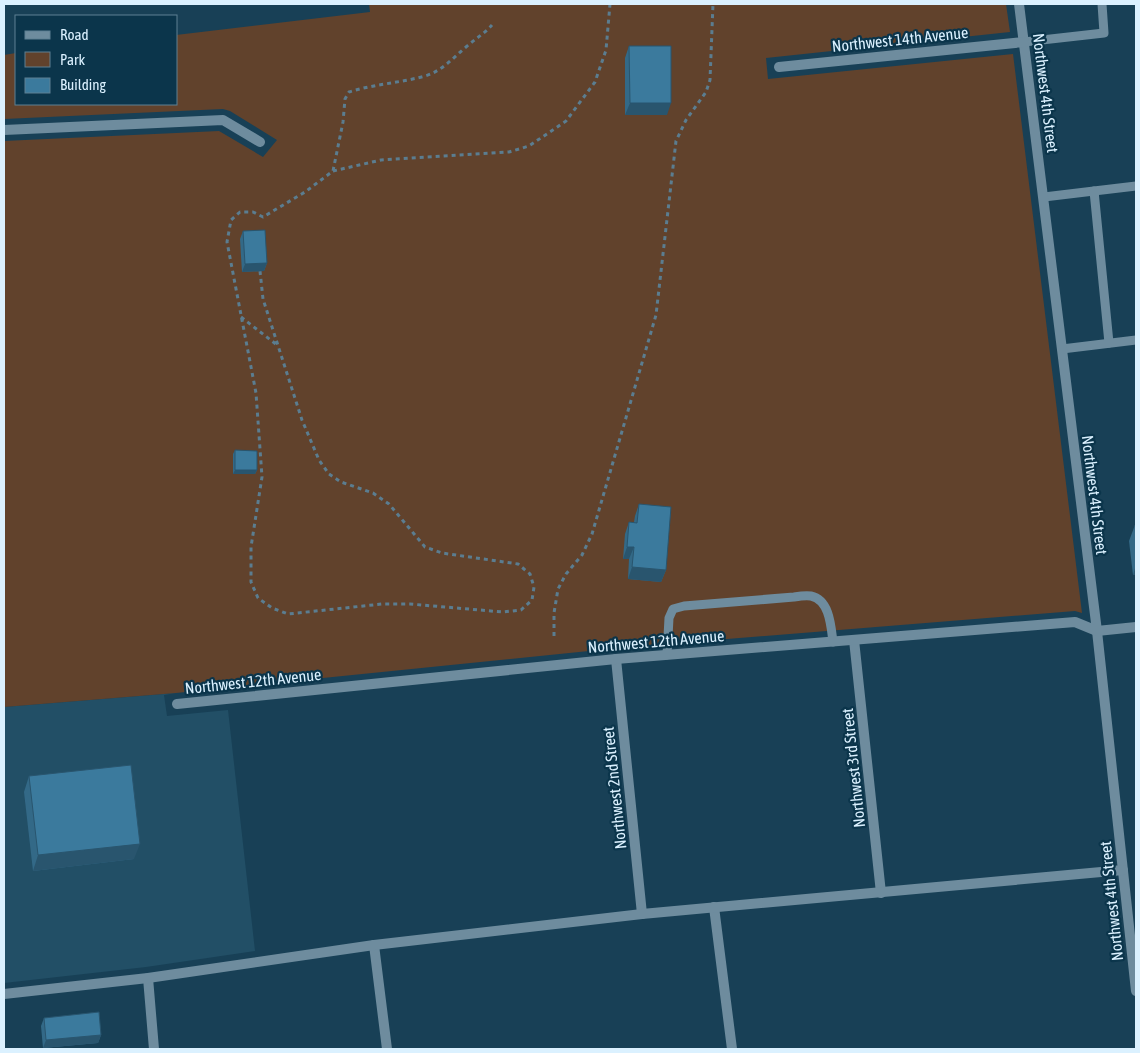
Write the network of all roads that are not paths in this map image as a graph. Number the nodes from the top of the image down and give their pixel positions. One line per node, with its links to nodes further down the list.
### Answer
1 (1019, 4): 3 (street, Northwest 4th Street)
2 (1102, 4): 3 (lane)
3 (1024, 42): 4 (street, Northwest 14th Avenue); 9 (street, Northwest 4th Street)
4 (780, 67)
5 (4, 130): 6 (street)
6 (260, 142)
7 (1136, 186): 8 (lane)
8 (1094, 191): 9 (lane); 11 (lane)
9 (1044, 196): 12 (street, Northwest 4th Street)
10 (1136, 340): 11 (lane)
11 (1109, 343): 12 (lane)
12 (1062, 350): 14 (street, Northwest 4th Street)
13 (1136, 627): 14 (street, Northwest 12th Avenue)
14 (1097, 631): 15 (street, Northwest 12th Avenue); 20 (street, Northwest 4th Street)
15 (854, 640): 16 (street, Northwest 12th Avenue); 21 (street, Northwest 3rd Street)
16 (833, 642): 17 (street, Northwest 12th Avenue); 17 (lane)
17 (667, 655): 18 (street, Northwest 12th Avenue)
18 (616, 659): 19 (street, Northwest 12th Avenue); 23 (street, Northwest 2nd Street)
19 (178, 704)
20 (1123, 870): 21 (street); 26 (street, Northwest 4th Street)
21 (881, 893): 22 (street)
22 (714, 907): 23 (street); 30 (street)
23 (642, 914): 24 (street)
24 (374, 945): 25 (street); 29 (street)
25 (148, 978): 27 (street); 28 (street)
26 (1136, 991)
27 (4, 994)
28 (154, 1049)
29 (386, 1049)
30 (732, 1049)

